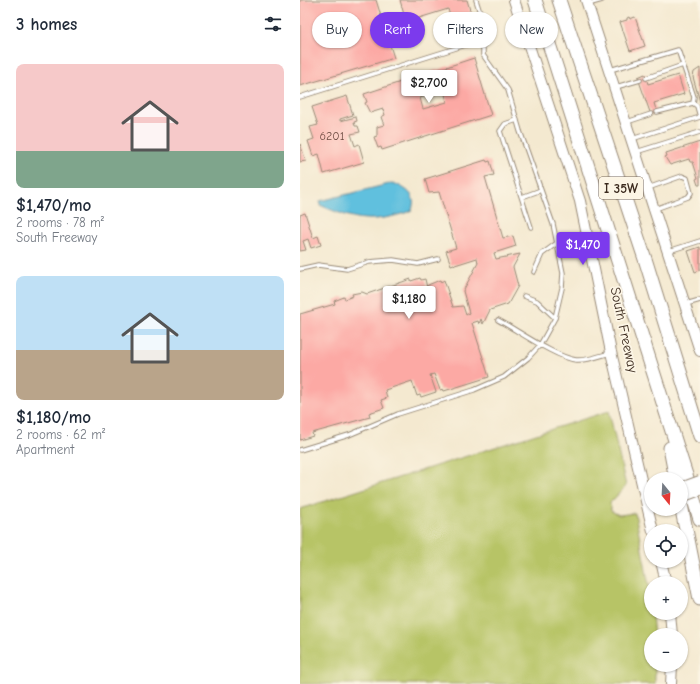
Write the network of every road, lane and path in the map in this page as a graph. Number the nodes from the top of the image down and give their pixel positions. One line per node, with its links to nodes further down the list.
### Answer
1 (476, 0): 7 (lane)
2 (514, 0): 43 (main road, South Freeway)
3 (535, 0): 46 (highway, South Freeway / I 35W)
4 (559, 0): 44 (highway, I 35W)
5 (602, 0): 6 (lane)
6 (587, 2): 11 (main road)
7 (480, 12)
8 (456, 48): 15 (lane)
9 (483, 48): 20 (lane)
10 (683, 65): 11 (lane); 12 (lane); 16 (lane)
11 (608, 71): 14 (main road)
12 (646, 78)
13 (640, 80): 14 (lane)
14 (614, 88): 21 (main road)
15 (300, 97)
16 (693, 102): 17 (lane); 19 (lane)
17 (657, 112)
18 (651, 114): 21 (lane)
19 (700, 117): 23 (lane)
20 (517, 120): 26 (lane); 27 (lane)
21 (625, 123): 23 (main road)
22 (700, 132): 24 (lane)
23 (631, 139): 24 (main road)
24 (635, 152): 25 (main road)
25 (647, 189): 28 (main road); 28 (lane)
26 (541, 190): 27 (lane); 31 (lane)
27 (522, 197): 29 (lane)
28 (654, 209): 32 (main road)
29 (531, 227)
30 (700, 241): 32 (lane)
31 (557, 243): 35 (lane); 39 (lane)
32 (668, 252): 38 (main road)
33 (438, 259): 34 (lane)
34 (300, 269)
35 (534, 272)
36 (524, 296): 39 (lane)
37 (700, 300): 38 (lane)
38 (685, 304): 42 (main road)
39 (555, 318): 41 (lane)
40 (498, 320): 41 (lane)
41 (540, 345): 43 (lane); 48 (lane)
42 (700, 351)
43 (611, 352): 51 (main road, South Freeway)
44 (690, 400): 45 (highway); 47 (highway, I 35W)
45 (700, 410)
46 (670, 424): 49 (highway); 56 (highway, South Freeway / I 35W)
47 (700, 436)
48 (300, 450)
49 (675, 472)
50 (700, 481): 52 (main road, bridge)
51 (644, 482)
52 (688, 485)
53 (700, 490): 54 (main road, bridge)
54 (688, 494)
55 (683, 516): 57 (highway)
56 (700, 519)
57 (700, 600)
58 (671, 672): 59 (main road)
59 (670, 684)

